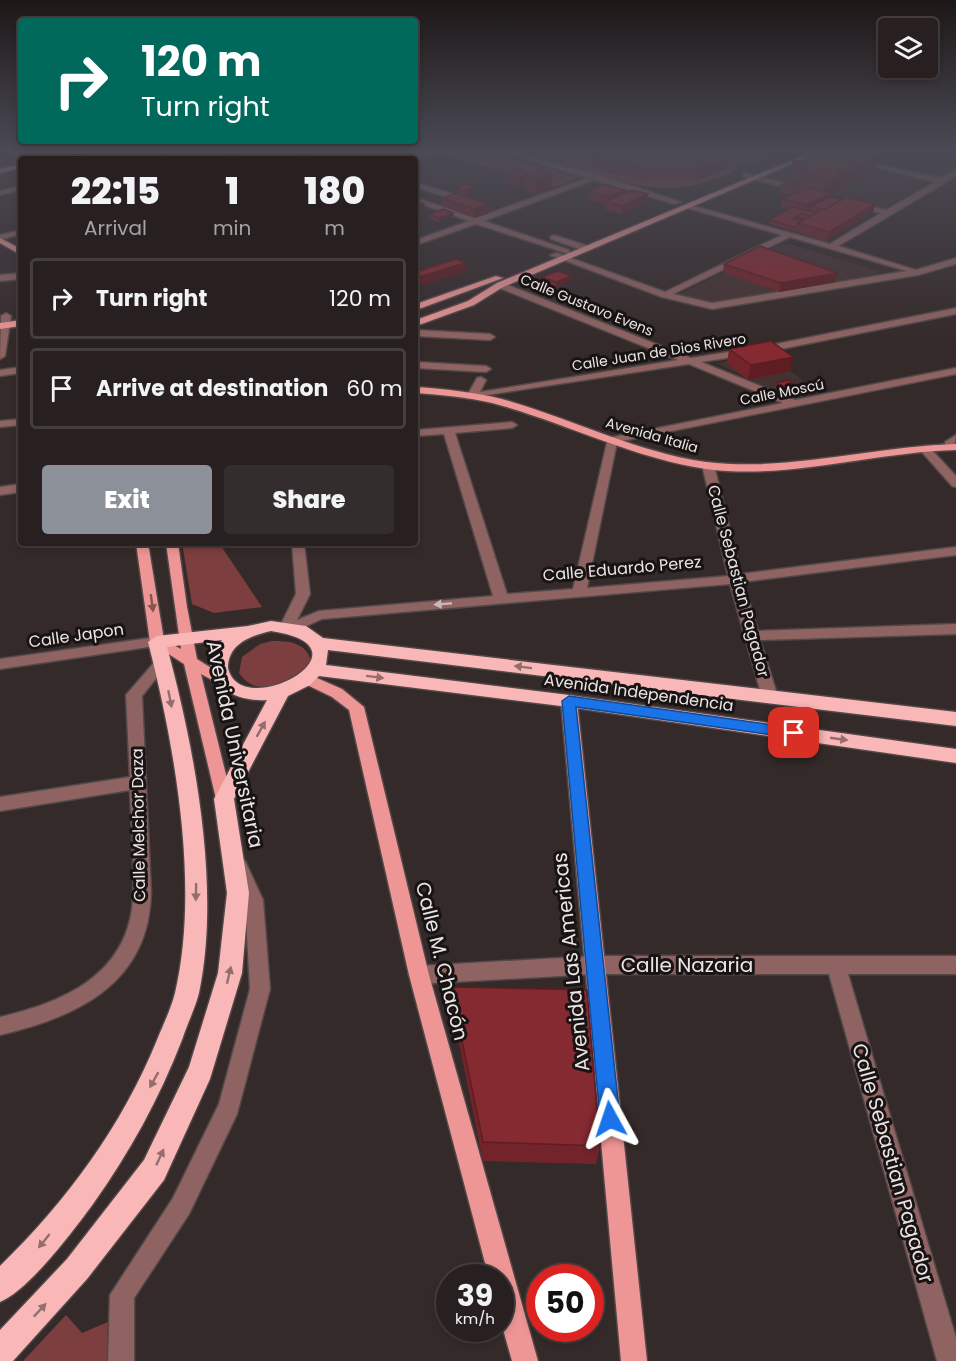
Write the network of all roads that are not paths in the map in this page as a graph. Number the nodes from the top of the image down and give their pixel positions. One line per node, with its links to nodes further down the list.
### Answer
1 (457, 215): 8 (street)
2 (489, 215): 8 (street)
3 (495, 215): 13 (street)
4 (648, 215): 13 (main road)
5 (670, 215): 17 (main road)
6 (719, 215): 10 (street)
7 (885, 215): 16 (street)
8 (478, 222): 12 (street); 19 (street)
9 (18, 233): 11 (street)
10 (788, 235): 16 (street); 25 (street)
11 (0, 239): 14 (main road)
12 (418, 242)
13 (578, 245): 17 (street); 19 (main road)
14 (10, 246): 15 (street); 18 (main road)
15 (0, 247)
16 (830, 247): 21 (street)
17 (588, 249): 19 (main road)
18 (18, 251)
19 (561, 255): 24 (main road); 25 (street)
20 (956, 261): 21 (street)
21 (918, 272): 25 (street)
22 (18, 276): 23 (street)
23 (0, 278)
24 (497, 283): 26 (main road); 28 (main road); 31 (main road); 36 (street, Calle Gustavo Evens)
25 (665, 295)
26 (418, 306)
27 (956, 311): 36 (street, Calle Juan de Dios Rivero)
28 (418, 314)
29 (18, 316): 30 (main road)
30 (3, 321): 32 (main road); 35 (street)
31 (418, 322)
32 (18, 323)
33 (418, 333): 34 (street)
34 (490, 337)
35 (0, 356)
36 (689, 361): 44 (street, Calle Juan de Dios Rivero); 45 (street, Calle Gustavo Evens)
37 (418, 365): 38 (street)
38 (486, 369)
39 (18, 370): 41 (street)
40 (956, 371): 45 (street, Calle Moscú)
41 (0, 373)
42 (481, 380): 44 (street)
43 (418, 390): 44 (main road, Avenida Italia)
44 (472, 396): 51 (main road, Avenida Italia)
45 (796, 404): 51 (street, Calle Moscú)
46 (18, 422): 47 (street)
47 (0, 424)
48 (512, 425): 49 (street)
49 (449, 431): 50 (street); 68 (street)
50 (418, 434)
51 (612, 440): 54 (main road, Avenida Italia); 67 (street)
52 (954, 444): 53 (main road, Avenida Italia)
53 (925, 448): 54 (main road, Avenida Italia); 55 (street)
54 (708, 465): 66 (street, Calle Sebastian Pagador)
55 (956, 483)
56 (18, 488): 57 (street)
57 (0, 491)
58 (143, 546): 64 (main road)
59 (148, 546): 64 (main road)
60 (164, 546): 65 (main road)
61 (172, 546): 65 (main road, Avenida Universitaria)
62 (298, 546): 69 (street)
63 (956, 551): 66 (street, Calle Eduardo Perez)
64 (146, 564): 75 (main road, one-way to 75)
65 (174, 578): 73 (main road, Avenida Universitaria)
66 (735, 579): 67 (street, Calle Eduardo Perez); 72 (street, Calle Sebastian Pagador)
67 (579, 591): 68 (street, Calle Eduardo Perez)
68 (501, 598): 69 (street, Calle Eduardo Perez, one-way to 69)
69 (290, 627): 71 (highway); 74 (highway)
70 (956, 629): 72 (street)
71 (248, 632): 73 (highway); 79 (highway)
72 (752, 636): 81 (street, Calle Sebastian Pagador)
73 (187, 639): 75 (highway); 76 (main road, Avenida Universitaria)
74 (318, 643): 78 (highway); 81 (highway, Avenida Independencia, one-way to 74)
75 (160, 652): 76 (main road); 77 (street, Calle Japon); 85 (street, Calle Melchor Daza); 95 (highway, one-way to 95)
76 (192, 663): 79 (main road); 86 (main road, Avenida Universitaria)
77 (0, 664)
78 (313, 674): 80 (highway); 82 (highway, Avenida Independencia, one-way to 82); 92 (main road, Calle M. Chacón)
79 (225, 682): 80 (highway)
80 (281, 692): 86 (highway, one-way to 80)
81 (770, 697): 83 (highway, Avenida Independencia)
82 (569, 701): 84 (highway, Avenida Independencia, one-way to 84); 89 (main road, Avenida Las Americas)
83 (956, 719)
84 (956, 756)
85 (139, 782): 87 (street); 93 (street, Calle Melchor Daza)
86 (224, 799): 88 (highway, Avenida Universitaria)
87 (0, 804)
88 (231, 847): 97 (highway, Avenida Universitaria, one-way to 88); 98 (street)
89 (595, 965): 90 (street, Calle Nazaria); 92 (street, Calle Nazaria); 100 (main road, Avenida Las Americas)
90 (836, 965): 91 (street, Calle Nazaria); 101 (street, Calle Sebastian Pagador)
91 (956, 965)
92 (418, 975): 94 (main road, Calle M. Chacón)
93 (0, 1026)
94 (497, 1264)
95 (0, 1287)
96 (514, 1323): 99 (main road, Calle M. Chacón)
97 (0, 1353)
98 (121, 1361)
99 (525, 1361)
100 (634, 1361)
101 (950, 1361)

